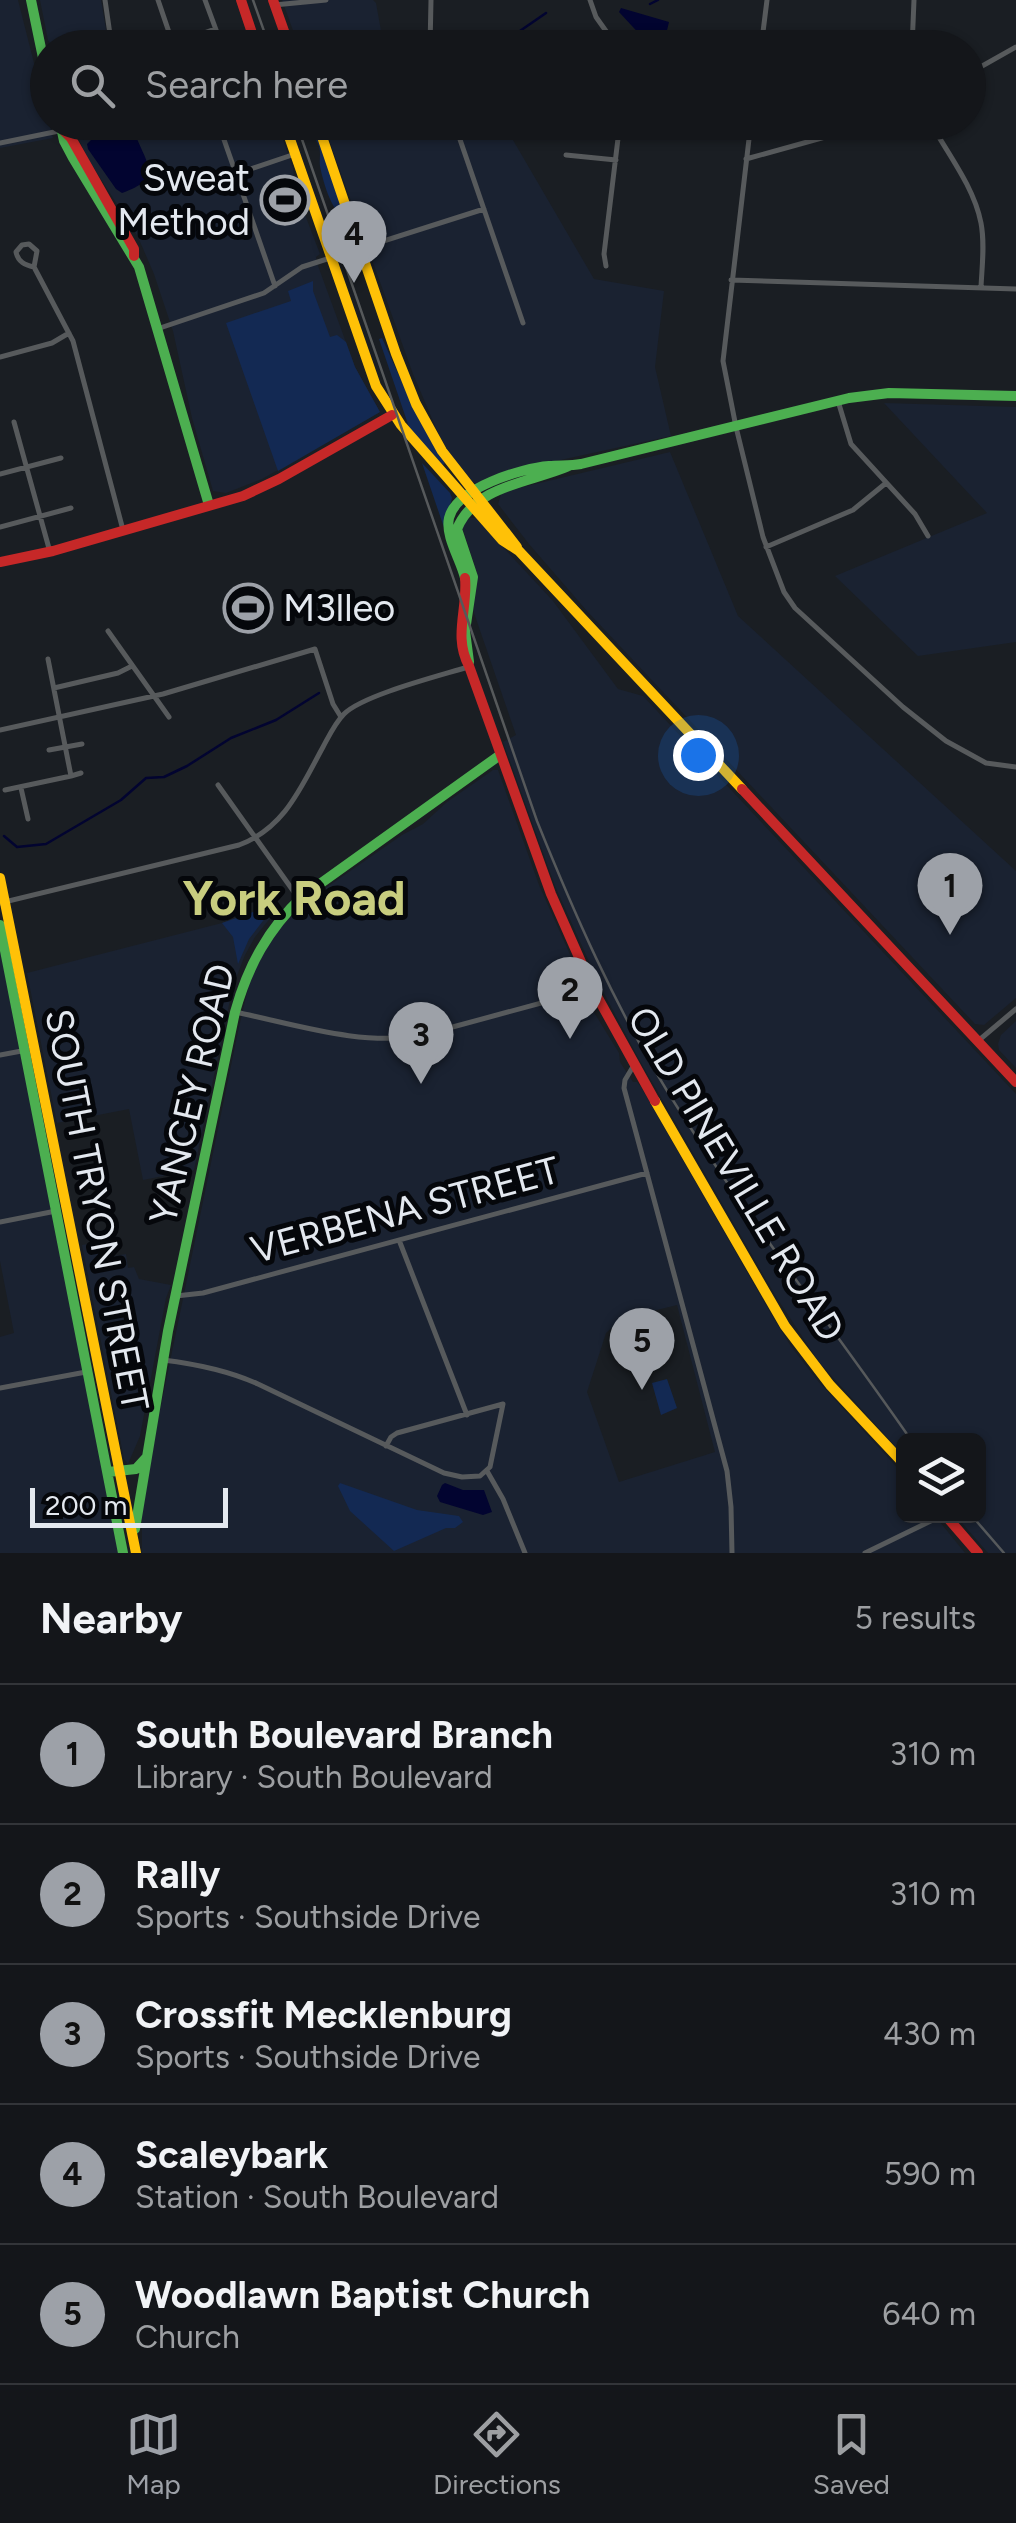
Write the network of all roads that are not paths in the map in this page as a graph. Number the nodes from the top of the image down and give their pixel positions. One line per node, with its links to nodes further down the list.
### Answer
1 (30, 0): 12 (street)
2 (105, 0): 13 (street)
3 (158, 0): 14 (street)
4 (205, 0): 15 (street)
5 (241, 0): 16 (street)
6 (326, 0): 11 (street)
7 (432, 0): 18 (street)
8 (590, 0): 19 (street)
9 (766, 0): 20 (street)
10 (914, 0): 21 (street)
11 (274, 2): 17 (street)
12 (37, 30)
13 (109, 30)
14 (169, 30)
15 (215, 30)
16 (251, 30)
17 (284, 30)
18 (431, 30)
19 (606, 30)
20 (762, 30)
21 (913, 30)
22 (1016, 48): 23 (street)
23 (986, 64)
24 (30, 135): 34 (street)
25 (72, 140): 50 (street)
26 (225, 140): 39 (street)
27 (291, 140): 35 (street)
28 (323, 140): 41 (street)
29 (460, 140): 40 (street)
30 (618, 140): 38 (street)
31 (748, 140): 37 (street)
32 (814, 140): 37 (street)
33 (940, 140): 47 (street)
34 (0, 143)
35 (296, 154): 39 (street); 42 (street)
36 (566, 155): 38 (street)
37 (746, 159): 45 (street)
38 (616, 160): 43 (street)
39 (236, 174): 46 (street)
40 (484, 209): 41 (street); 49 (street)
41 (359, 249): 42 (street); 63 (street)
42 (331, 258): 46 (street); 55 (street)
43 (606, 266)
44 (34, 267): 44 (street); 51 (street)
45 (732, 280): 47 (street); 57 (street)
46 (275, 286): 50 (street)
47 (981, 288): 48 (street)
48 (1016, 289)
49 (524, 323)
50 (157, 329): 65 (street)
51 (70, 333): 52 (street); 69 (street)
52 (0, 357)
53 (1016, 396): 54 (street)
54 (838, 401): 57 (street); 62 (street)
55 (392, 414): 63 (street); 65 (street)
56 (14, 422): 60 (street)
57 (736, 426): 59 (street); 71 (street)
58 (61, 458): 60 (street)
59 (570, 466): 63 (street); 64 (street)
60 (26, 467): 61 (street); 67 (street)
61 (0, 474)
62 (886, 483): 70 (street); 71 (street)
63 (468, 494): 64 (street); 77 (street, OLD PINEVILLE ROAD)
64 (477, 504): 77 (street, OLD PINEVILLE ROAD); 103 (street)
65 (209, 505): 69 (street)
66 (71, 508): 67 (street)
67 (40, 516): 68 (street); 72 (street)
68 (0, 527)
69 (123, 530): 72 (street)
70 (928, 536)
71 (766, 546): 88 (street)
72 (50, 552): 73 (street)
73 (0, 562)
74 (108, 631): 76 (street)
75 (48, 659): 78 (street)
76 (132, 666): 78 (street); 79 (street)
77 (469, 666): 81 (street); 87 (street, OLD PINEVILLE ROAD)
78 (54, 688): 82 (street)
79 (153, 697): 80 (street); 81 (street); 82 (street)
80 (168, 716)
81 (341, 716): 95 (street)
82 (59, 718): 83 (street); 85 (street)
83 (0, 730)
84 (82, 744): 85 (street)
85 (65, 747): 86 (street); 90 (street)
86 (49, 750)
87 (500, 754): 97 (street, YANCEY ROAD); 100 (street, OLD PINEVILLE ROAD)
88 (1016, 767)
89 (81, 774): 90 (street)
90 (71, 776): 92 (street)
91 (218, 785): 95 (street)
92 (21, 786): 93 (street); 94 (street)
93 (5, 790)
94 (28, 819)
95 (254, 838): 97 (street); 98 (street)
96 (0, 878): 98 (street, SOUTH TRYON STREET)
97 (299, 900): 102 (street, YANCEY ROAD)
98 (2, 902): 104 (street, SOUTH TRYON STREET)
99 (0, 924): 104 (street, SOUTH TRYON STREET)
100 (593, 989): 102 (street); 106 (street, OLD PINEVILLE ROAD)
101 (1016, 1009): 103 (street)
102 (235, 1012): 112 (street, YANCEY ROAD)
103 (978, 1042): 107 (street)
104 (30, 1049): 105 (street); 109 (street, SOUTH TRYON STREET); 114 (street, SOUTH TRYON STREET)
105 (0, 1055)
106 (634, 1065): 108 (street); 118 (street, OLD PINEVILLE ROAD)
107 (1016, 1082)
108 (647, 1174): 111 (street, VERBENA STREET); 127 (street)
109 (57, 1210): 110 (street); 114 (street, SOUTH TRYON STREET)
110 (0, 1222)
111 (399, 1240): 112 (street, VERBENA STREET); 116 (street)
112 (176, 1296): 113 (street, YANCEY ROAD)
113 (163, 1360): 117 (street); 119 (street, YANCEY ROAD)
114 (94, 1370): 115 (street); 120 (street, SOUTH TRYON STREET)
115 (0, 1388)
116 (467, 1415): 117 (street); 121 (street)
117 (386, 1446): 121 (street)
118 (896, 1456)
119 (147, 1457): 120 (street); 124 (street, YANCEY ROAD)
120 (113, 1472): 124 (street, SOUTH TRYON STREET); 125 (street, SOUTH TRYON STREET)
121 (487, 1472): 126 (street)
122 (929, 1523): 128 (street)
123 (950, 1523): 129 (street)
124 (135, 1547)
125 (124, 1553)
126 (525, 1553)
127 (732, 1553)
128 (865, 1553)
129 (978, 1553)

